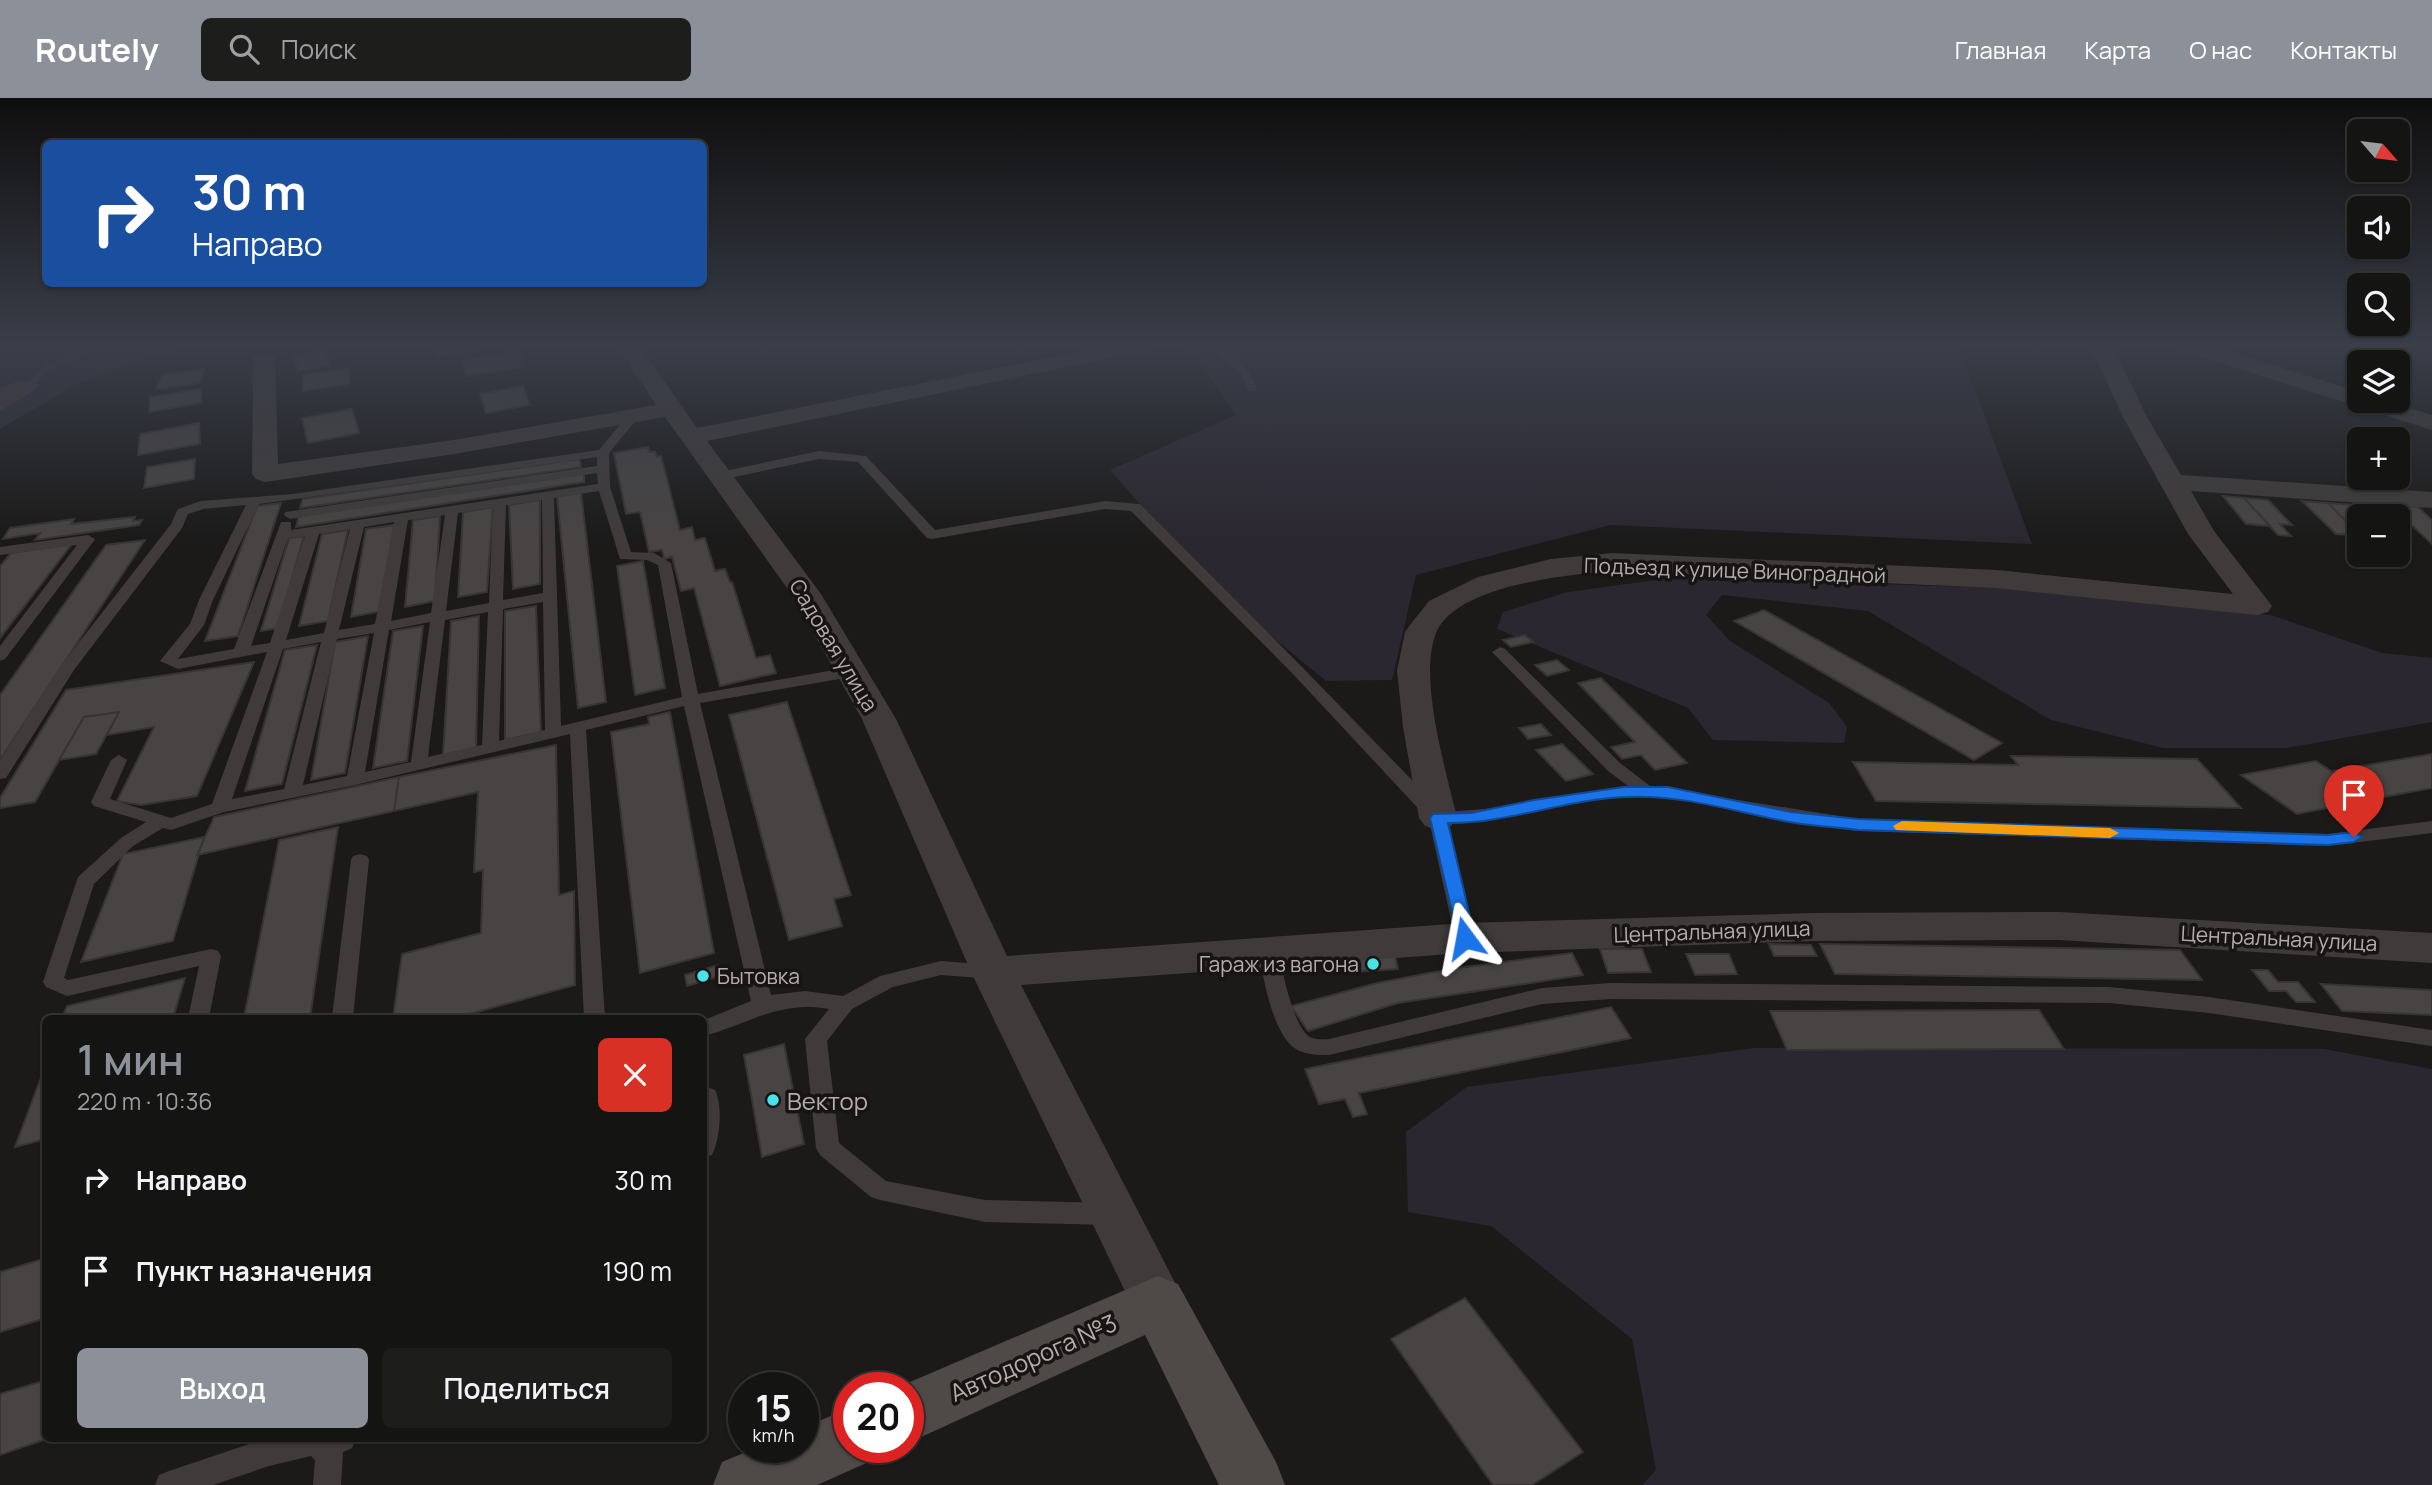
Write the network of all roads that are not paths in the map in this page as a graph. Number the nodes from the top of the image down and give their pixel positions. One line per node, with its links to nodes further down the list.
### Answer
1 (671, 409): 9 (street, Садовая улица)
2 (264, 410): 7 (street)
3 (667, 410): 7 (street)
4 (825, 410): 9 (street)
5 (2132, 410): 12 (street)
6 (2401, 413): 8 (street)
7 (633, 416): 10 (lane)
8 (2432, 423)
9 (691, 437): 11 (street, Садовая улица)
10 (603, 461): 13 (lane); 15 (lane); 20 (lane)
11 (720, 476): 35 (street, Садовая улица); 47 (lane)
12 (2172, 482): 16 (street); 47 (street, Подъезд к улице Виноградной)
13 (604, 487): 14 (lane); 36 (lane)
14 (548, 495): 18 (lane); 26 (lane)
15 (293, 498): 17 (lane); 20 (lane)
16 (2432, 500)
17 (254, 502): 32 (lane); 42 (lane)
18 (500, 502): 19 (lane); 27 (lane)
19 (452, 509): 21 (lane); 28 (lane)
20 (290, 515): 24 (lane)
21 (402, 516): 22 (lane); 29 (lane)
22 (358, 523): 23 (lane); 30 (lane)
23 (313, 530): 24 (lane); 31 (lane)
24 (282, 535): 32 (lane)
25 (0, 551): 34 (lane)
26 (551, 596): 27 (lane); 38 (lane)
27 (494, 606): 28 (lane); 39 (lane)
28 (440, 616): 29 (lane); 41 (lane)
29 (384, 626): 30 (lane); 43 (lane)
30 (331, 635): 31 (lane); 45 (lane)
31 (277, 645): 32 (lane); 46 (lane)
32 (241, 652)
33 (1500, 652): 44 (lane)
34 (0, 656)
35 (851, 672): 36 (lane); 54 (street, Садовая улица)
36 (691, 700): 37 (lane); 56 (lane)
37 (578, 727): 38 (lane); 59 (lane)
38 (553, 734): 39 (lane)
39 (490, 749): 41 (lane)
40 (119, 760): 48 (lane)
41 (419, 764): 43 (lane)
42 (0, 774)
43 (355, 780): 45 (lane)
44 (1646, 792): 47 (lane); 49 (lane)
45 (292, 793): 46 (lane)
46 (220, 807): 48 (lane)
47 (1438, 818): 51 (lane)
48 (161, 821): 57 (lane)
49 (2432, 827)
50 (360, 860): 58 (lane)
51 (1465, 938): 52 (street, Центральная улица); 53 (street, Центральная улица)
52 (2432, 948)
53 (1268, 952): 54 (street, Центральная улица); 61 (lane)
54 (993, 972): 55 (lane); 64 (street, Садовая улица)
55 (845, 1004): 56 (lane); 64 (lane)
56 (763, 1006): 60 (lane)
57 (200, 1015)
58 (342, 1015)
59 (595, 1015)
60 (707, 1027)
61 (2432, 1038)
62 (707, 1096): 63 (lane)
63 (707, 1132)
64 (1114, 1214): 65 (street, Садовая улица)
65 (1158, 1302): 66 (street, Автодорога №3); 74 (street)
66 (924, 1406)
67 (304, 1442): 69 (lane)
68 (332, 1443): 72 (lane)
69 (279, 1444): 71 (lane)
70 (833, 1446): 73 (street)
71 (169, 1485)
72 (327, 1485)
73 (745, 1485)
74 (1253, 1485)

